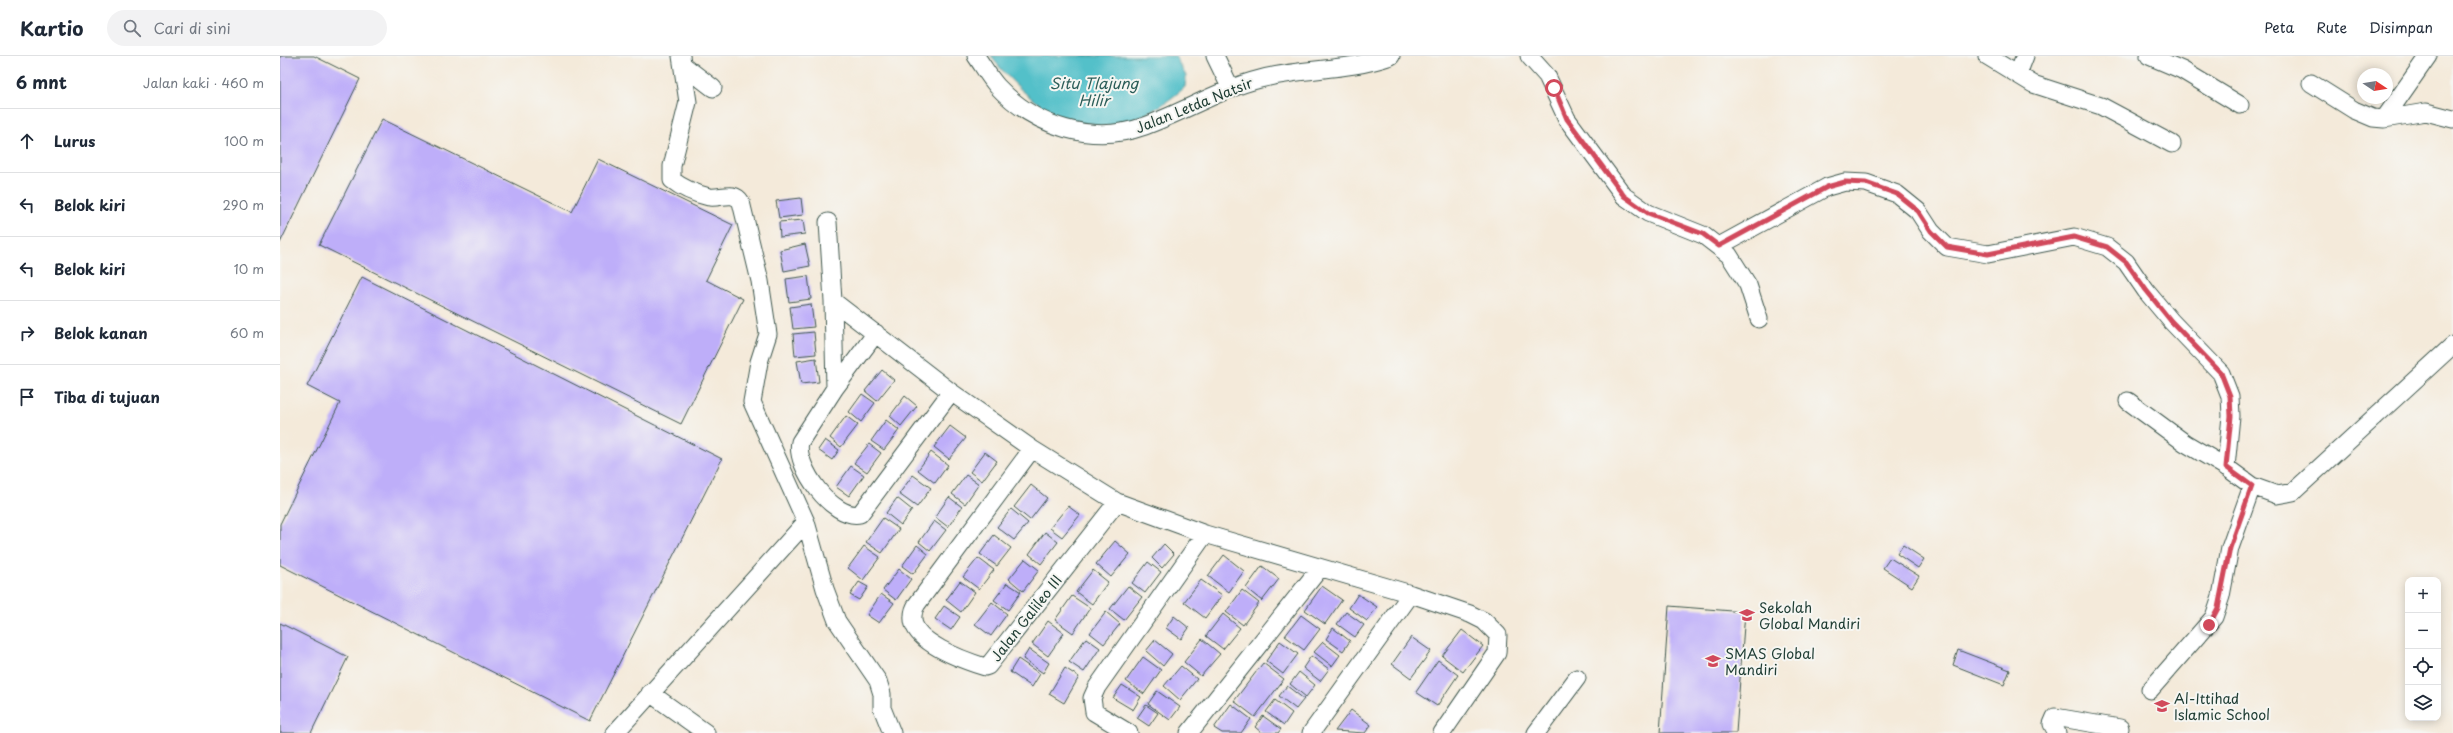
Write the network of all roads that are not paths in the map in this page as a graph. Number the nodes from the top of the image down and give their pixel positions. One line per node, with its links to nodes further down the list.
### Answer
1 (976, 56): 13 (street, Jalan Letda Natsir)
2 (1214, 56): 13 (street)
3 (1391, 56): 13 (street, Jalan Letda Natsir)
4 (1529, 56): 19 (street)
5 (1987, 56): 10 (street)
6 (2024, 56): 10 (street)
7 (2149, 56): 14 (street)
8 (2428, 56): 15 (street)
9 (682, 60): 12 (street); 31 (street)
10 (2018, 74): 17 (street)
11 (2311, 83): 15 (street)
12 (713, 88)
13 (1231, 89)
14 (2240, 105)
15 (2384, 119): 16 (street)
16 (2453, 119)
17 (2172, 144)
18 (828, 222): 20 (street)
19 (1719, 246): 21 (street); 28 (street)
20 (833, 301): 22 (street); 24 (street)
21 (1759, 318)
22 (876, 333): 24 (street); 25 (street)
23 (2453, 345): 29 (street)
24 (835, 388): 25 (street)
25 (951, 392): 27 (street)
26 (2128, 401): 28 (street)
27 (1032, 449): 30 (street); 30 (street, Jalan Galileo III)
28 (2226, 467): 29 (street)
29 (2252, 486): 36 (street)
30 (1117, 502): 32 (street)
31 (806, 522): 37 (street); 41 (street)
32 (1205, 534): 33 (street); 42 (street)
33 (1320, 568): 34 (street); 43 (street)
34 (1411, 594): 44 (street); 45 (street)
35 (1577, 678): 46 (street)
36 (2150, 690)
37 (650, 693): 39 (street); 40 (street)
38 (2120, 728): 47 (street)
39 (615, 733)
40 (706, 733)
41 (892, 733)
42 (1129, 733)
43 (1189, 733)
44 (1311, 733)
45 (1442, 733)
46 (1536, 733)
47 (2057, 733)

